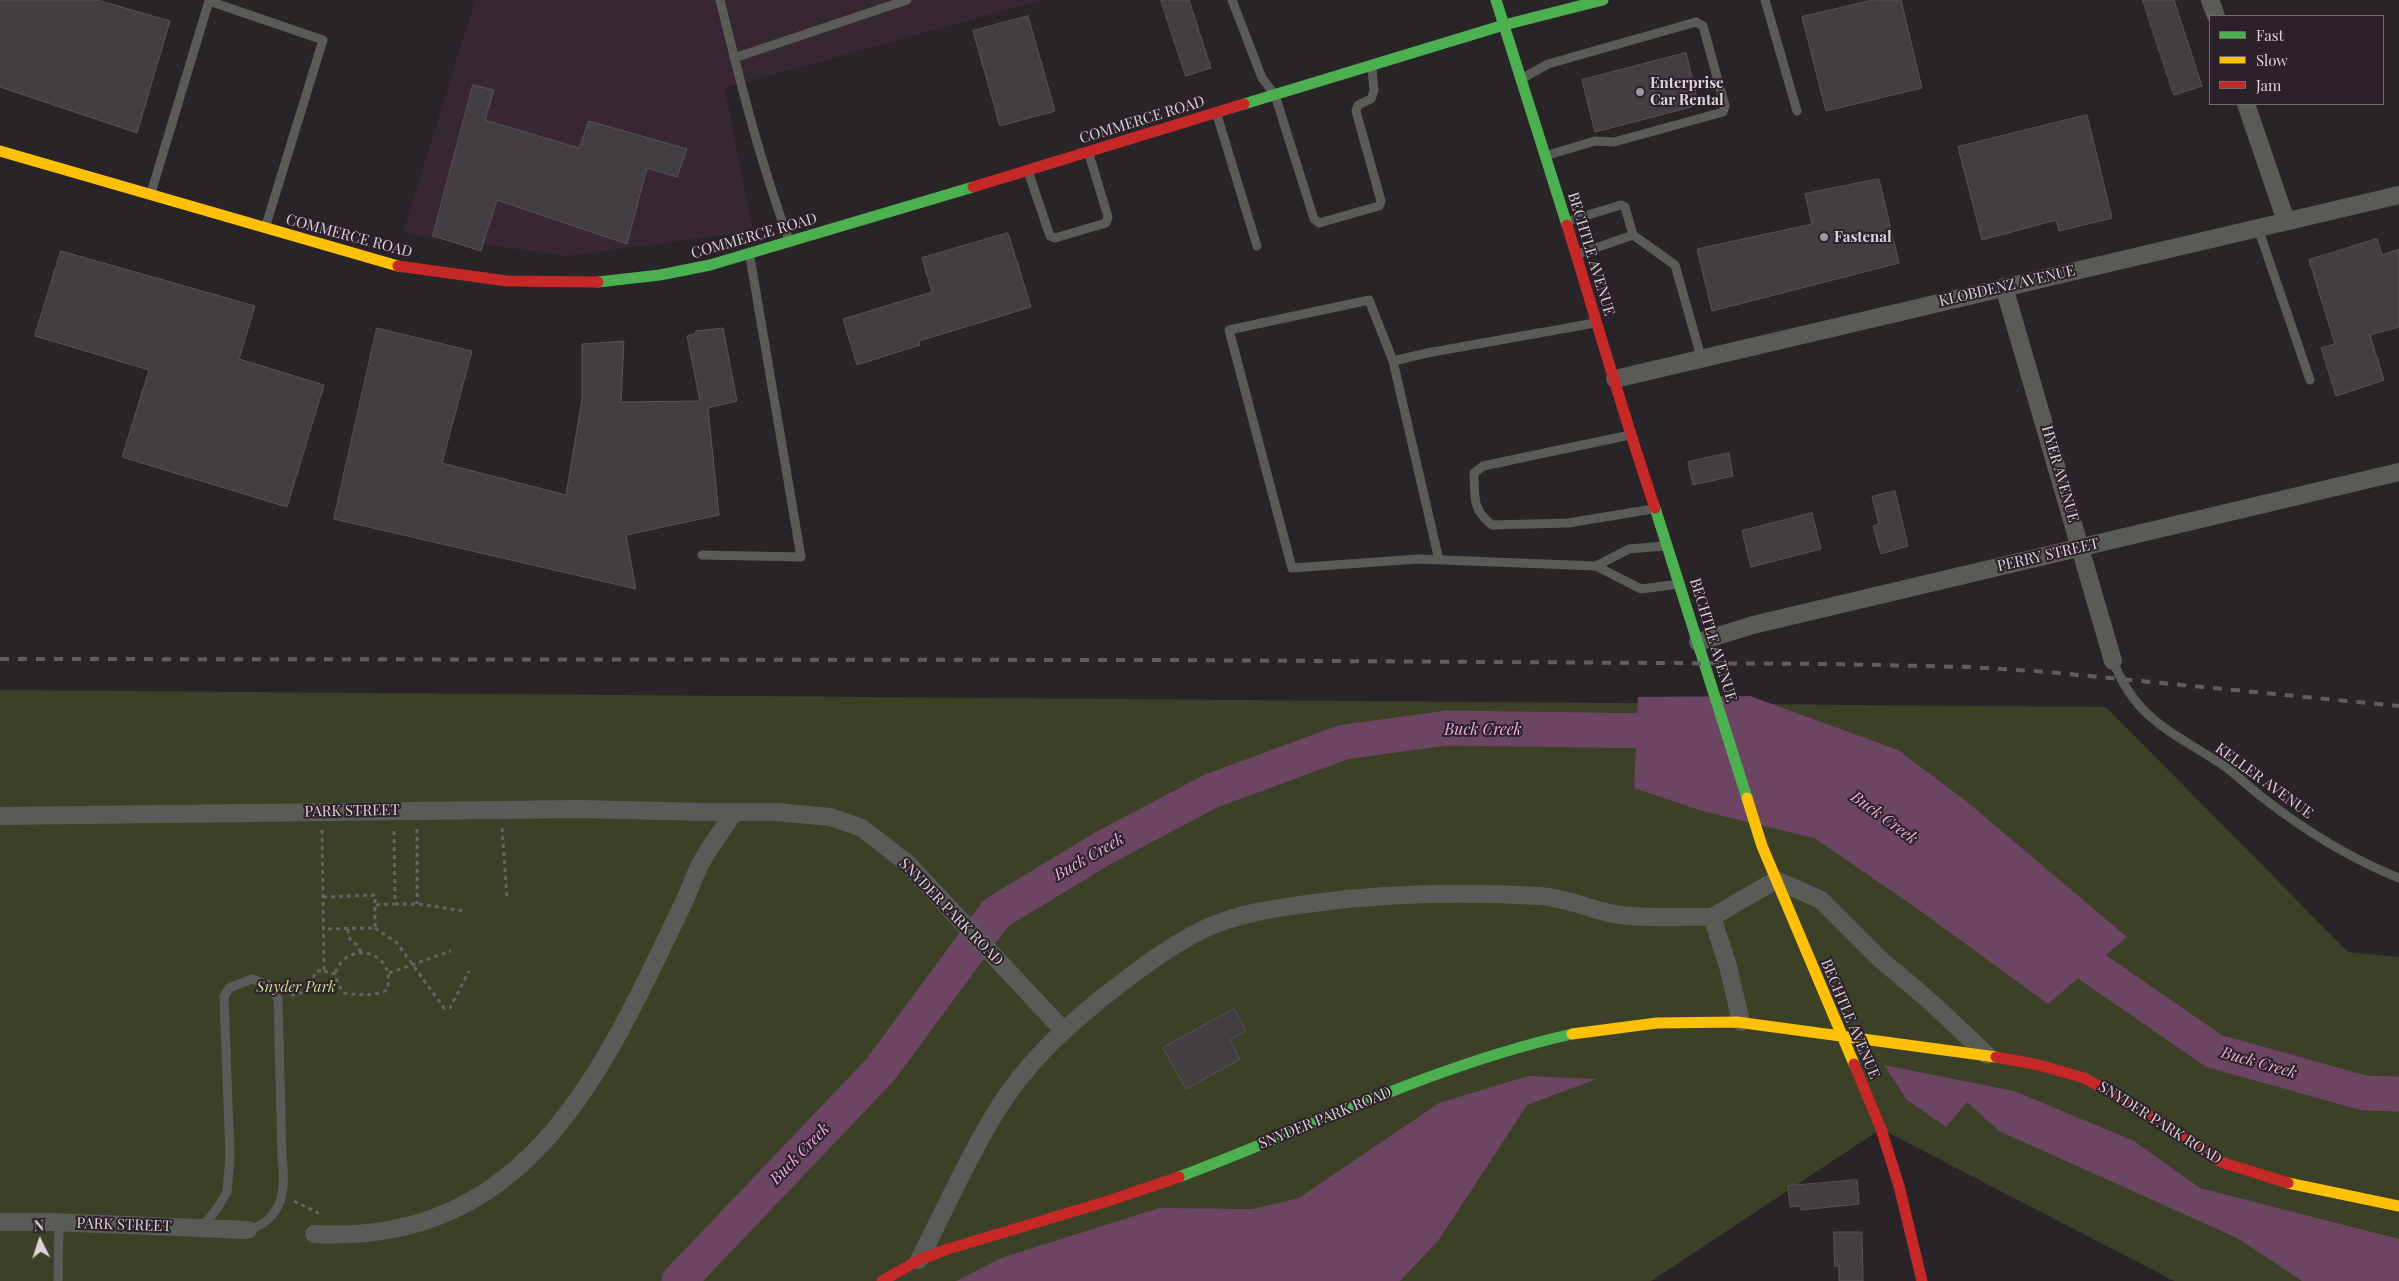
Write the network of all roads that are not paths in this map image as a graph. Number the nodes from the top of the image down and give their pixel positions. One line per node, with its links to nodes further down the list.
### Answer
1 (720, 0): 12 (lane)
2 (907, 0): 9 (lane)
3 (1232, 0): 15 (lane)
4 (1496, 0): 11 (street, BECHTLE AVENUE)
5 (1600, 0): 11 (street, COMMERCE ROAD)
6 (1767, 0): 17 (lane)
7 (2210, 0): 10 (street)
8 (207, 1): 23 (lane); 27 (lane)
9 (891, 3): 12 (lane)
10 (2216, 15)
11 (1504, 25): 13 (street, COMMERCE ROAD); 14 (street, BECHTLE AVENUE)
12 (734, 58): 30 (lane)
13 (1372, 65): 15 (street, COMMERCE ROAD); 15 (lane)
14 (1521, 79): 21 (street, BECHTLE AVENUE); 21 (lane)
15 (1274, 95): 18 (street, COMMERCE ROAD)
16 (2246, 105): 25 (street)
17 (1797, 111)
18 (1216, 112): 20 (street, COMMERCE ROAD); 31 (lane)
19 (0, 152): 23 (street, COMMERCE ROAD)
20 (1088, 152): 22 (street, COMMERCE ROAD); 22 (lane)
21 (1545, 156): 26 (street, BECHTLE AVENUE)
22 (1028, 170): 30 (street, COMMERCE ROAD)
23 (150, 195): 27 (street, COMMERCE ROAD)
24 (2399, 195): 25 (street, KLOBDENZ AVENUE)
25 (2286, 221): 28 (street, KLOBDENZ AVENUE)
26 (1566, 222): 29 (lane); 33 (street, BECHTLE AVENUE)
27 (265, 228): 32 (street, COMMERCE ROAD)
28 (2258, 228): 34 (street, KLOBDENZ AVENUE); 39 (lane)
29 (1633, 235): 33 (lane); 36 (lane)
30 (790, 243): 32 (street, COMMERCE ROAD)
31 (1257, 246)
32 (749, 254): 45 (lane)
33 (1576, 255): 35 (street, BECHTLE AVENUE)
34 (2004, 287): 36 (street, KLOBDENZ AVENUE); 44 (street, HYER AVENUE)
35 (1597, 322): 37 (lane); 38 (street, BECHTLE AVENUE)
36 (1701, 357): 38 (street, KLOBDENZ AVENUE)
37 (1393, 361): 46 (lane); 46 (lane)
38 (1615, 379): 40 (street, BECHTLE AVENUE)
39 (2310, 380)
40 (1630, 435): 42 (street, BECHTLE AVENUE); 42 (lane)
41 (2399, 472): 44 (street, PERRY STREET)
42 (1655, 509): 43 (street, BECHTLE AVENUE)
43 (1667, 546): 47 (lane); 48 (street, BECHTLE AVENUE)
44 (2081, 547): 49 (street, PERRY STREET); 50 (street, HYER AVENUE)
45 (702, 555)
46 (1439, 560): 47 (lane)
47 (1596, 566): 48 (lane)
48 (1680, 584): 49 (street, BECHTLE AVENUE)
49 (1698, 642): 55 (street, BECHTLE AVENUE)
50 (2113, 661): 54 (lane, KELLER AVENUE)
51 (704, 812): 52 (street, SNYDER PARK ROAD); 53 (street, PARK STREET)
52 (734, 812): 58 (street, SNYDER PARK ROAD); 65 (street)
53 (0, 816)
54 (2399, 878)
55 (1776, 880): 56 (street); 59 (street); 69 (street, BECHTLE AVENUE)
56 (1712, 917): 57 (street); 58 (street)
57 (1741, 1022): 59 (street, SNYDER PARK ROAD); 66 (street, SNYDER PARK ROAD)
58 (1063, 1030): 66 (street)
59 (1987, 1055): 60 (street, SNYDER PARK ROAD)
60 (2399, 1206)
61 (0, 1222): 62 (street, PARK STREET)
62 (59, 1222): 63 (street, PARK STREET); 67 (lane)
63 (201, 1228): 64 (street, PARK STREET); 64 (lane)
64 (248, 1230)
65 (321, 1234)
66 (919, 1260): 68 (street, SNYDER PARK ROAD)
67 (58, 1281)
68 (882, 1281)
69 (1922, 1281)

